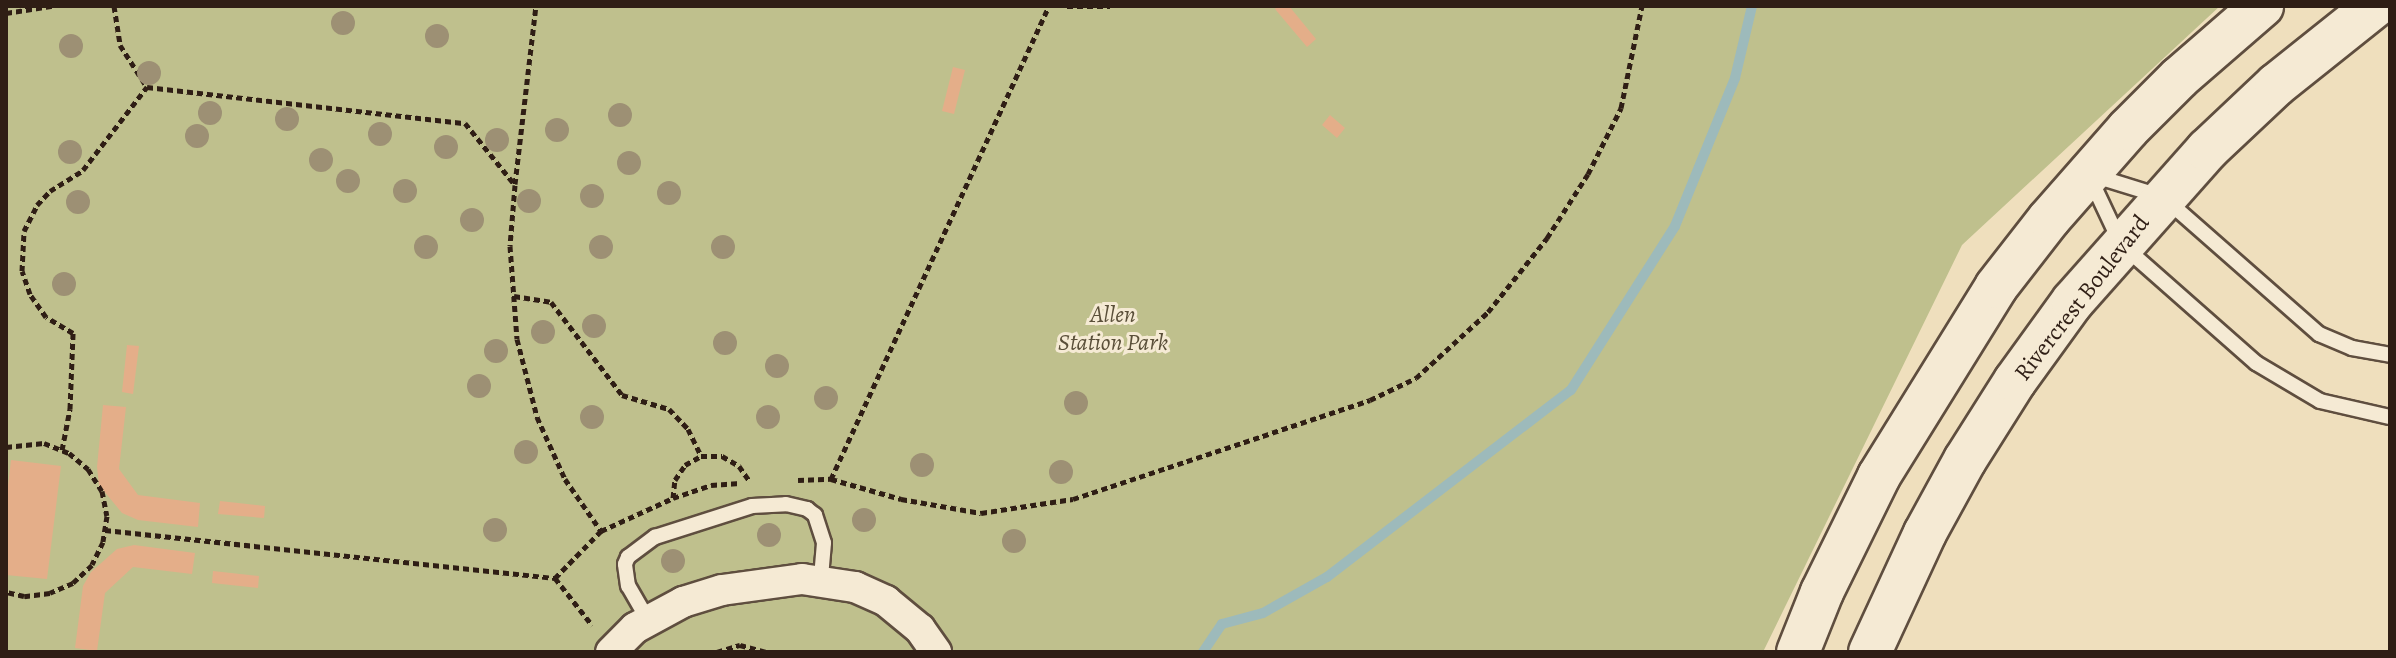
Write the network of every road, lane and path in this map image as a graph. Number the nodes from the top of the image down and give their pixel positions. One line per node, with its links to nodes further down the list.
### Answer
1 (52, 6): 10 (path)
2 (114, 6): 11 (path)
3 (536, 6): 13 (path)
4 (1049, 6): 7 (path)
5 (1067, 6): 6 (path)
6 (1110, 6)
7 (1642, 6)
8 (2262, 6): 12 (street)
9 (2375, 6): 14 (street, Rivercrest Boulevard)
10 (6, 13)
11 (147, 87): 13 (path); 20 (path)
12 (2088, 174): 14 (lane); 15 (lane); 33 (street)
13 (515, 185): 16 (path)
14 (2163, 197): 15 (street, Rivercrest Boulevard); 17 (lane)
15 (2121, 244): 18 (lane); 34 (street, Rivercrest Boulevard)
16 (514, 296): 21 (path); 25 (path)
17 (2390, 355)
18 (2390, 417)
19 (6, 447): 20 (path)
20 (62, 450): 24 (path)
21 (701, 456): 22 (path); 23 (path)
22 (750, 482)
23 (673, 498)
24 (105, 530): 25 (path); 27 (path)
25 (555, 578): 29 (path)
26 (821, 579): 28 (street); 28 (lane); 32 (street)
27 (6, 592)
28 (648, 620): 29 (street)
29 (612, 650)
30 (717, 652): 31 (path)
31 (767, 652)
32 (936, 652)
33 (1798, 652)
34 (1870, 652)

